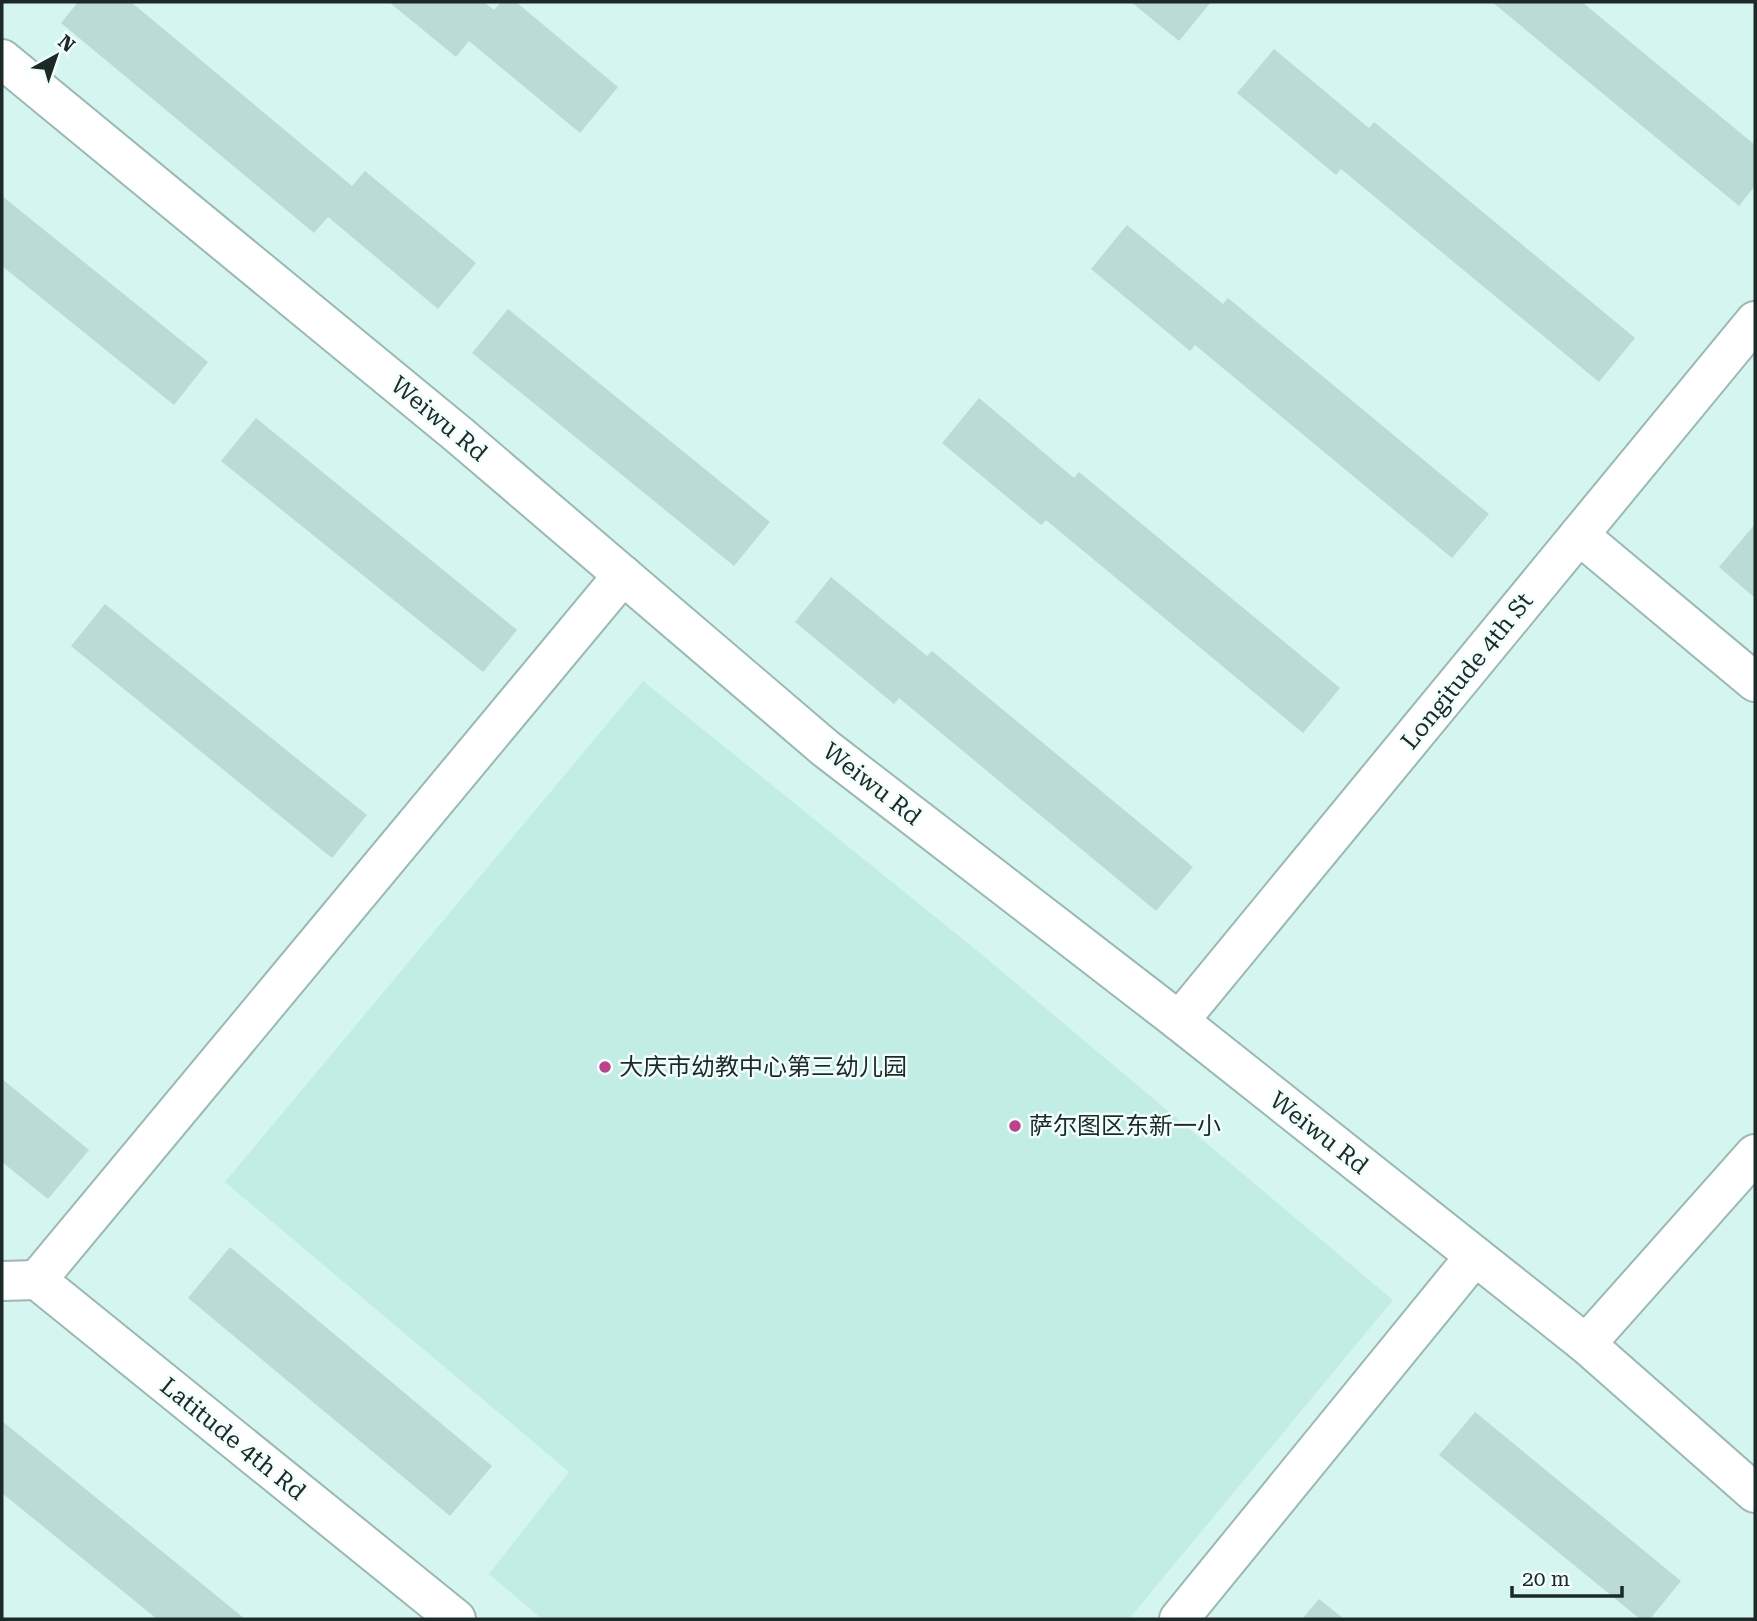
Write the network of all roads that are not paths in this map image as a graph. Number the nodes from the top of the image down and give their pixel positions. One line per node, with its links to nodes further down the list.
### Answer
1 (2, 59): 4 (street, Weiwu Rd)
2 (1755, 321): 3 (street, Longitude 4th St)
3 (1579, 535): 5 (street); 6 (street, Longitude 4th St)
4 (623, 575): 6 (street, Weiwu Rd); 9 (street)
5 (1755, 682)
6 (1179, 1021): 8 (street, Weiwu Rd)
7 (1755, 1154): 10 (street)
8 (1475, 1256): 10 (street, Weiwu Rd); 13 (street)
9 (19, 1281): 12 (street, Latitude 4th Rd)
10 (1586, 1344): 11 (street, Weiwu Rd)
11 (1755, 1493)
12 (456, 1619)
13 (1179, 1619)

